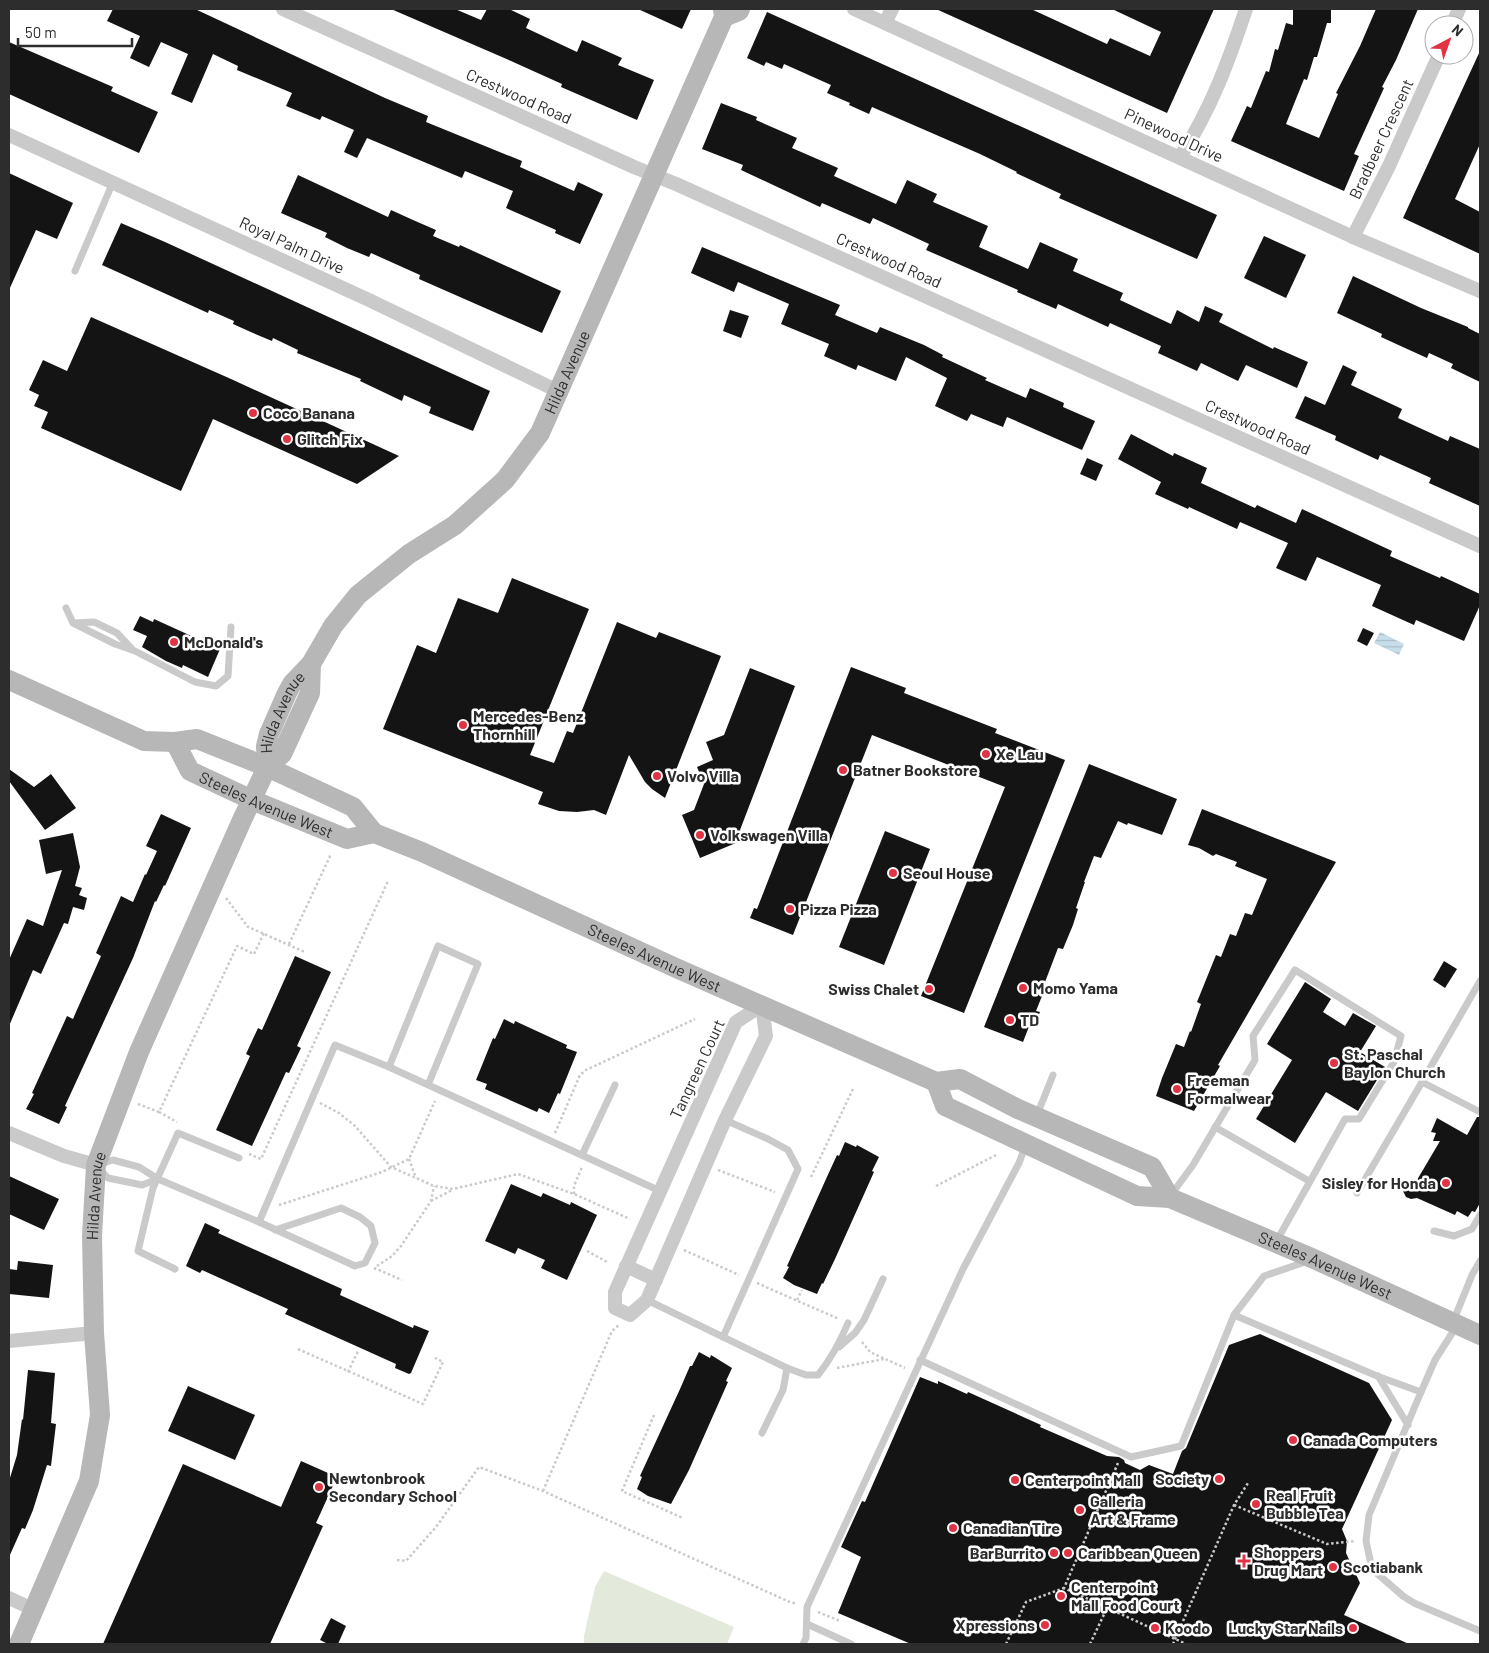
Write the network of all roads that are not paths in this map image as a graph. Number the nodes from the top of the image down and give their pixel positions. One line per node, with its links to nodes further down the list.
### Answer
1 (283, 9): 10 (street, Crestwood Road)
2 (854, 9): 6 (street, Pinewood Drive)
3 (892, 9): 6 (street)
4 (1246, 9): 9 (street)
5 (729, 11): 10 (main road, Hilda Avenue)
6 (885, 22): 9 (street, Pinewood Drive)
7 (1435, 65): 12 (street, Bradbeer Crescent)
8 (9, 135): 11 (street, Royal Palm Drive)
9 (1180, 157): 12 (street, Pinewood Drive)
10 (654, 174): 15 (main road, Hilda Avenue); 16 (street, Crestwood Road)
11 (113, 182): 13 (lane); 15 (street, Royal Palm Drive)
12 (1353, 237): 14 (street, Pinewood Drive)
13 (75, 271)
14 (1480, 291)
15 (558, 391): 21 (main road, Hilda Avenue)
16 (1480, 546)
17 (66, 608): 18 (lane)
18 (231, 627)
19 (9, 680): 20 (main road, Steeles Avenue West)
20 (174, 742): 21 (main road, Steeles Avenue West); 22 (main road, Steeles Avenue West)
21 (267, 767): 22 (main road, Hilda Avenue); 23 (main road, Steeles Avenue West)
22 (252, 800): 23 (main road, Steeles Avenue West); 40 (main road, Hilda Avenue)
23 (374, 833): 25 (main road, Steeles Avenue West)
24 (1480, 981): 29 (lane)
25 (762, 1005): 28 (main road, Steeles Avenue West); 34 (street); 43 (street, Tangreen Court)
26 (389, 1067): 30 (lane); 30 (lane); 47 (lane)
27 (1053, 1076): 33 (lane)
28 (936, 1082): 33 (main road, Steeles Avenue West); 37 (main road, Steeles Avenue West)
29 (1422, 1082): 32 (lane); 44 (lane)
30 (428, 1085): 38 (lane)
31 (615, 1085): 38 (lane)
32 (1480, 1112)
33 (1036, 1117): 37 (main road); 45 (main road, Steeles Avenue West)
34 (725, 1120): 56 (street); 63 (lane)
35 (1215, 1127): 42 (lane); 42 (lane); 45 (lane)
36 (9, 1133): 40 (street)
37 (1026, 1144): 45 (main road, Steeles Avenue West); 66 (lane)
38 (584, 1156): 43 (lane)
39 (239, 1158): 41 (lane)
40 (96, 1165): 41 (lane); 41 (lane); 61 (main road, Hilda Avenue)
41 (158, 1179): 47 (lane); 54 (lane)
42 (1309, 1181): 50 (lane)
43 (660, 1191): 53 (street, Tangreen Court)
44 (1357, 1193)
45 (1170, 1198): 50 (main road, Steeles Avenue West)
46 (1480, 1215): 49 (lane)
47 (259, 1222): 48 (lane)
48 (275, 1230): 48 (lane)
49 (1434, 1231)
50 (1276, 1243): 51 (main road, Steeles Avenue West)
51 (1314, 1260): 58 (lane); 60 (main road, Steeles Avenue West)
52 (1480, 1261): 60 (lane)
53 (626, 1266): 56 (street); 57 (street, Tangreen Court)
54 (175, 1269)
55 (884, 1279): 65 (lane)
56 (656, 1280): 57 (street)
57 (647, 1300): 63 (lane)
58 (1234, 1315): 66 (lane); 68 (lane)
59 (848, 1323): 65 (lane)
60 (1454, 1324): 62 (main road, Steeles Avenue West); 69 (lane)
61 (94, 1333): 64 (street); 73 (main road, Hilda Avenue)
62 (1480, 1335)
63 (723, 1337): 67 (lane)
64 (9, 1341)
65 (836, 1348): 67 (lane)
66 (920, 1360): 74 (lane)
67 (787, 1368): 71 (lane)
68 (1377, 1376): 69 (lane); 70 (lane)
69 (1421, 1392): 70 (lane)
70 (1408, 1425): 75 (lane)
71 (762, 1433)
72 (9, 1598): 73 (street)
73 (35, 1610): 76 (main road, Hilda Avenue)
74 (806, 1624): 77 (lane); 78 (lane)
75 (1480, 1631)
76 (19, 1644)
77 (803, 1644)
78 (851, 1644)

